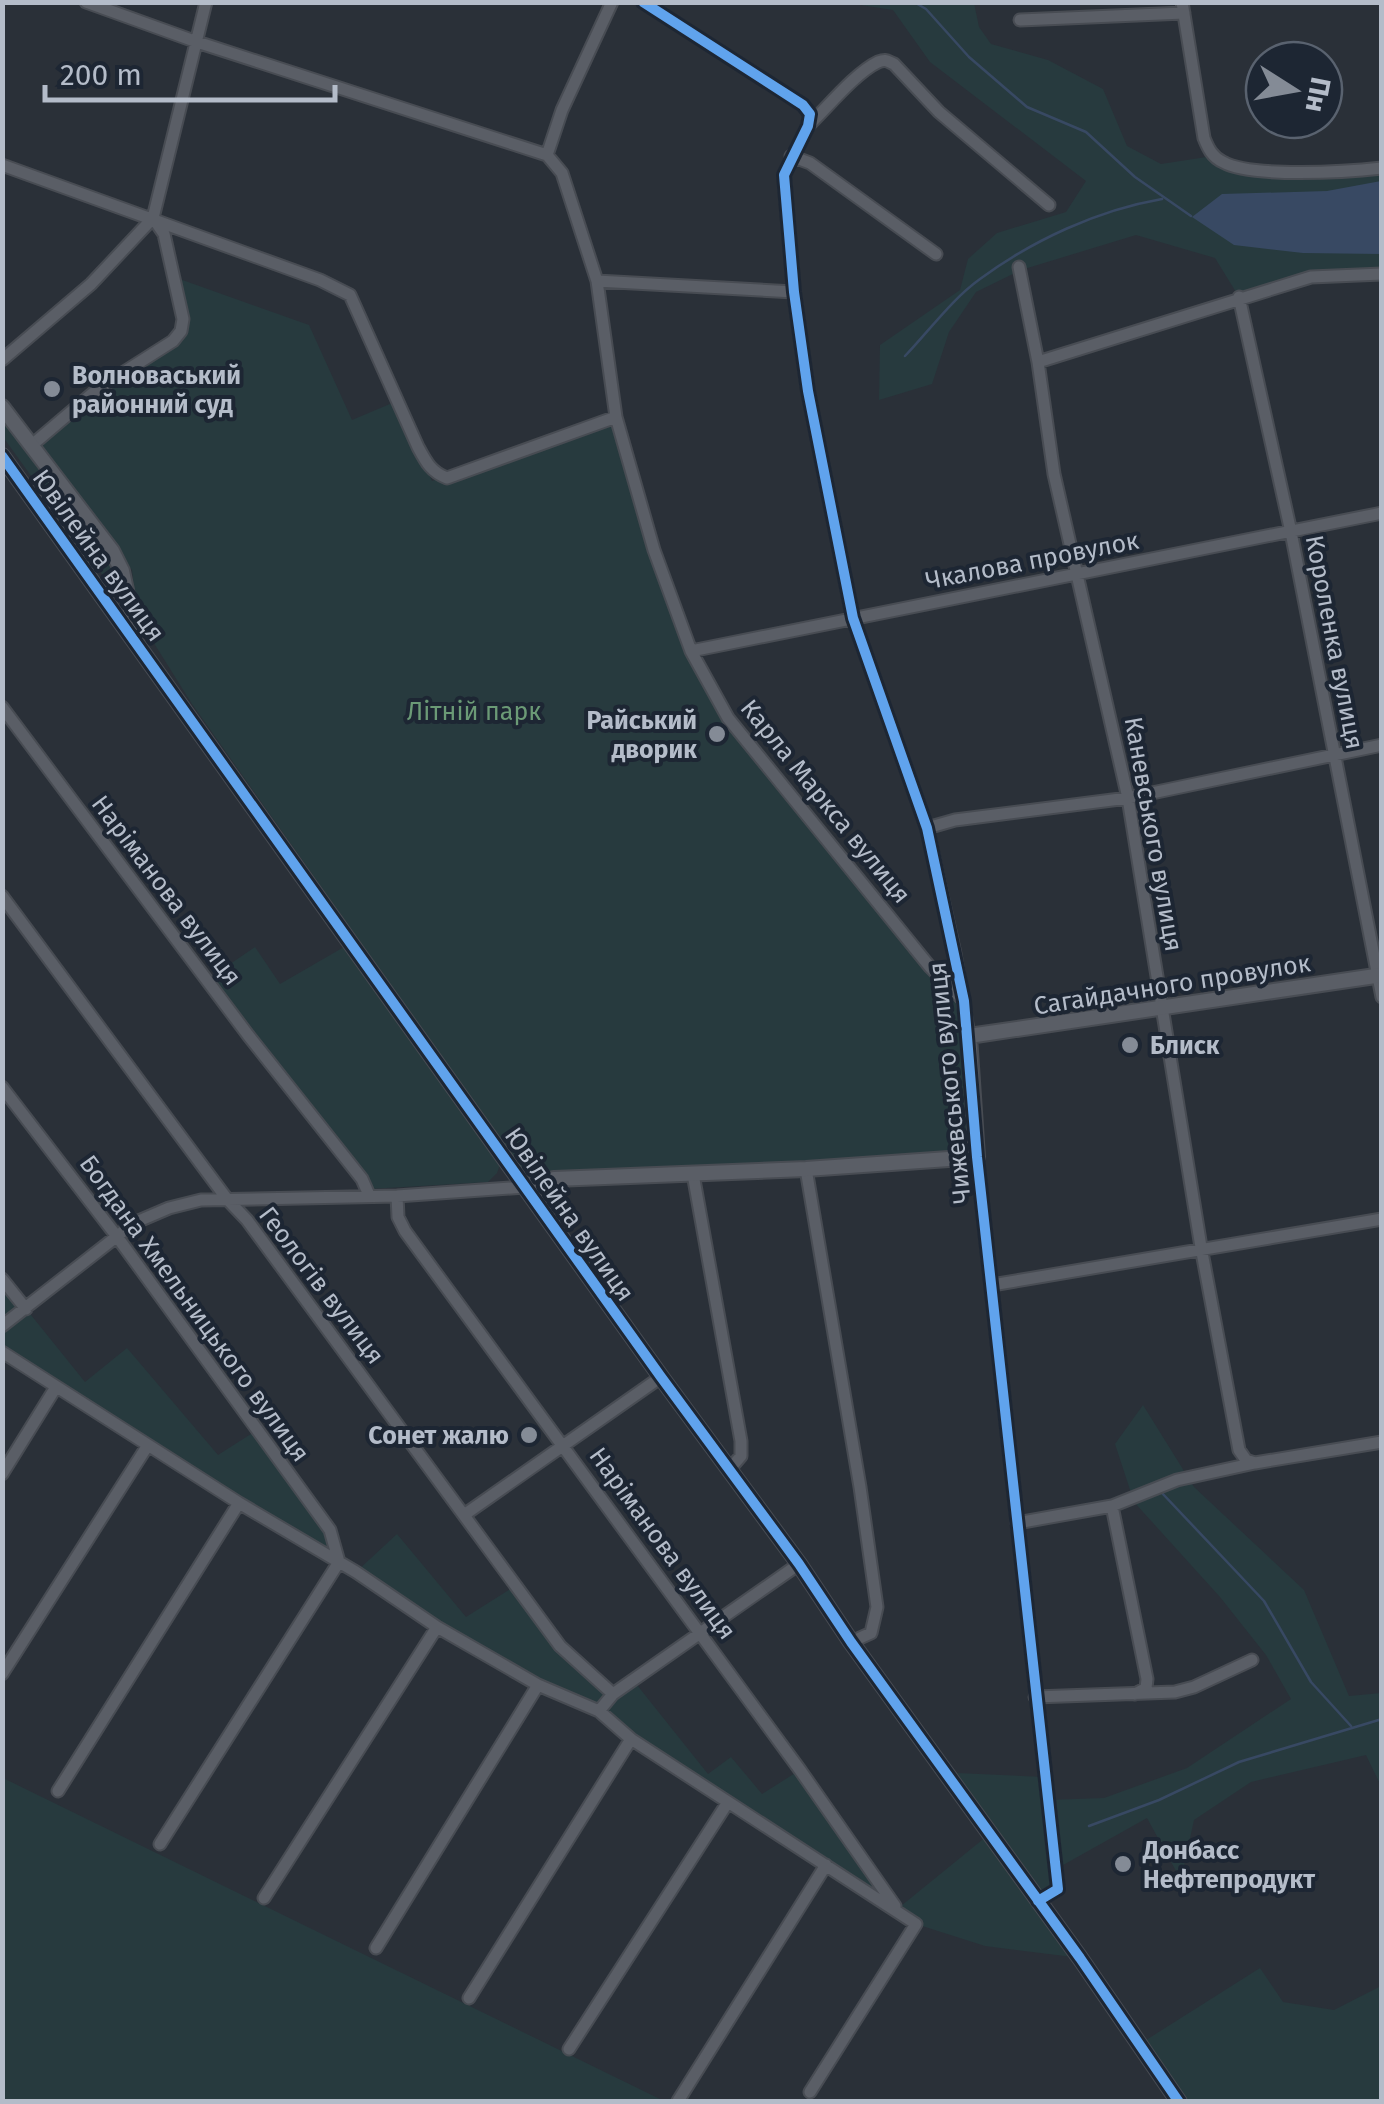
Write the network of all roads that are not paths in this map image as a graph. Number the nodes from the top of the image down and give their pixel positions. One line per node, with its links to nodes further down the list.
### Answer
1 (86, 2): 7 (street)
2 (206, 2): 7 (street)
3 (612, 2): 9 (street)
4 (643, 2): 8 (street)
5 (1183, 8): 6 (street); 12 (street)
6 (1020, 20)
7 (196, 42): 9 (street); 14 (street)
8 (808, 126): 10 (street, Чижевського вулиця); 13 (street, Чижевського вулиця)
9 (547, 156): 18 (street, Карла Маркса вулиця)
10 (791, 156): 15 (street); 19 (street, Чижевського вулиця)
11 (2, 166): 14 (street)
12 (1382, 168)
13 (1049, 205)
14 (153, 218): 21 (street); 24 (street); 25 (street)
15 (936, 254)
16 (1019, 267): 22 (street, Каневського вулиця)
17 (1382, 274): 20 (street)
18 (596, 281): 19 (street); 24 (street, Карла Маркса вулиця)
19 (794, 292): 32 (street, Чижевського вулиця)
20 (1240, 297): 22 (street); 28 (street, Короленка вулиця)
21 (2, 360)
22 (1038, 362): 30 (street, Каневського вулиця)
23 (2, 407): 25 (street, Ювілейна вулиця)
24 (616, 417): 34 (street, Карла Маркса вулиця)
25 (32, 446): 29 (street, Ювілейна вулиця)
26 (5, 464): 31 (street, Ювілейна вулиця)
27 (1382, 513): 28 (street, Чкалова провулок)
28 (1291, 532): 30 (street, Чкалова провулок); 37 (street, Короленка вулиця)
29 (122, 572): 31 (street); 33 (street, Ювілейна вулиця)
30 (1079, 573): 32 (street, Чкалова провулок); 38 (street, Каневського вулиця)
31 (94, 583): 33 (street, Ювілейна вулиця)
32 (853, 618): 34 (street, Чкалова провулок); 39 (street, Чижевського вулиця)
33 (136, 638): 50 (street, Ювілейна вулиця)
34 (691, 650): 43 (street, Карла Маркса вулиця)
35 (2, 707): 51 (street, Наріманова вулиця)
36 (1382, 745): 37 (street)
37 (1334, 755): 38 (street); 41 (street, Короленка вулиця)
38 (1128, 798): 39 (street); 44 (street, Каневського вулиця)
39 (927, 828): 43 (street, Чижевського вулиця)
40 (2, 896): 53 (street, Геологів вулиця)
41 (1380, 975): 42 (street, Короленка вулиця); 44 (street, Сагайдачного провулок)
42 (1382, 997)
43 (964, 1002): 45 (street, Чижевського вулиця)
44 (1161, 1007): 45 (street, Сагайдачного провулок); 56 (street, Каневського вулиця)
45 (969, 1036): 47 (street, Чижевського вулиця)
46 (2, 1088): 55 (street, Богдана Хмельницького вулиця)
47 (977, 1157): 48 (street); 58 (street, Чижевського вулиця)
48 (806, 1169): 49 (street); 78 (street)
49 (692, 1174): 50 (street); 68 (street)
50 (526, 1187): 52 (street); 62 (street, Ювілейна вулиця)
51 (369, 1195): 52 (street); 53 (street)
52 (398, 1196): 65 (street, Наріманова вулиця)
53 (227, 1199): 55 (street); 72 (street, Геологів вулиця)
54 (1382, 1219): 56 (street)
55 (118, 1238): 59 (street); 74 (street, Богдана Хмельницького вулиця)
56 (1200, 1248): 58 (street); 67 (street, Каневського вулиця)
57 (2, 1279): 59 (street)
58 (992, 1285): 73 (street, Чижевського вулиця)
59 (26, 1308): 60 (street)
60 (2, 1326)
61 (2, 1352): 63 (street)
62 (661, 1377): 65 (street); 68 (street, Ювілейна вулиця)
63 (56, 1386): 66 (street); 69 (street)
64 (1382, 1442): 67 (street)
65 (563, 1444): 72 (street); 77 (street, Наріманова вулиця)
66 (148, 1445): 70 (street); 80 (street)
67 (1255, 1463): 71 (street)
68 (728, 1470): 75 (street, Ювілейна вулиця)
69 (2, 1474)
70 (238, 1503): 74 (street); 87 (street)
71 (1112, 1506): 73 (street); 83 (street)
72 (464, 1515): 82 (street, Геологів вулиця)
73 (1017, 1523): 84 (street, Чижевського вулиця)
74 (339, 1562): 76 (street); 89 (street)
75 (799, 1564): 77 (street); 78 (street, Ювілейна вулиця)
76 (437, 1627): 81 (street); 91 (street)
77 (700, 1633): 82 (street); 93 (street, Наріманова вулиця)
78 (850, 1642): 92 (street, Ювілейна вулиця)
79 (1252, 1660): 83 (street)
80 (2, 1674)
81 (538, 1685): 85 (street); 94 (street)
82 (613, 1694): 85 (street)
83 (1136, 1694): 84 (street)
84 (1035, 1697): 92 (street, Чижевського вулиця)
85 (598, 1711): 86 (street)
86 (631, 1739): 88 (street); 95 (street)
87 (58, 1791)
88 (728, 1802): 90 (street); 96 (street)
89 (160, 1844)
90 (826, 1865): 93 (street); 98 (street)
91 (264, 1898)
92 (1038, 1902): 99 (street, Ювілейна вулиця)
93 (900, 1914): 97 (street)
94 (376, 1948)
95 (468, 1998)
96 (569, 2049)
97 (810, 2092)
98 (678, 2102)
99 (1179, 2102)

